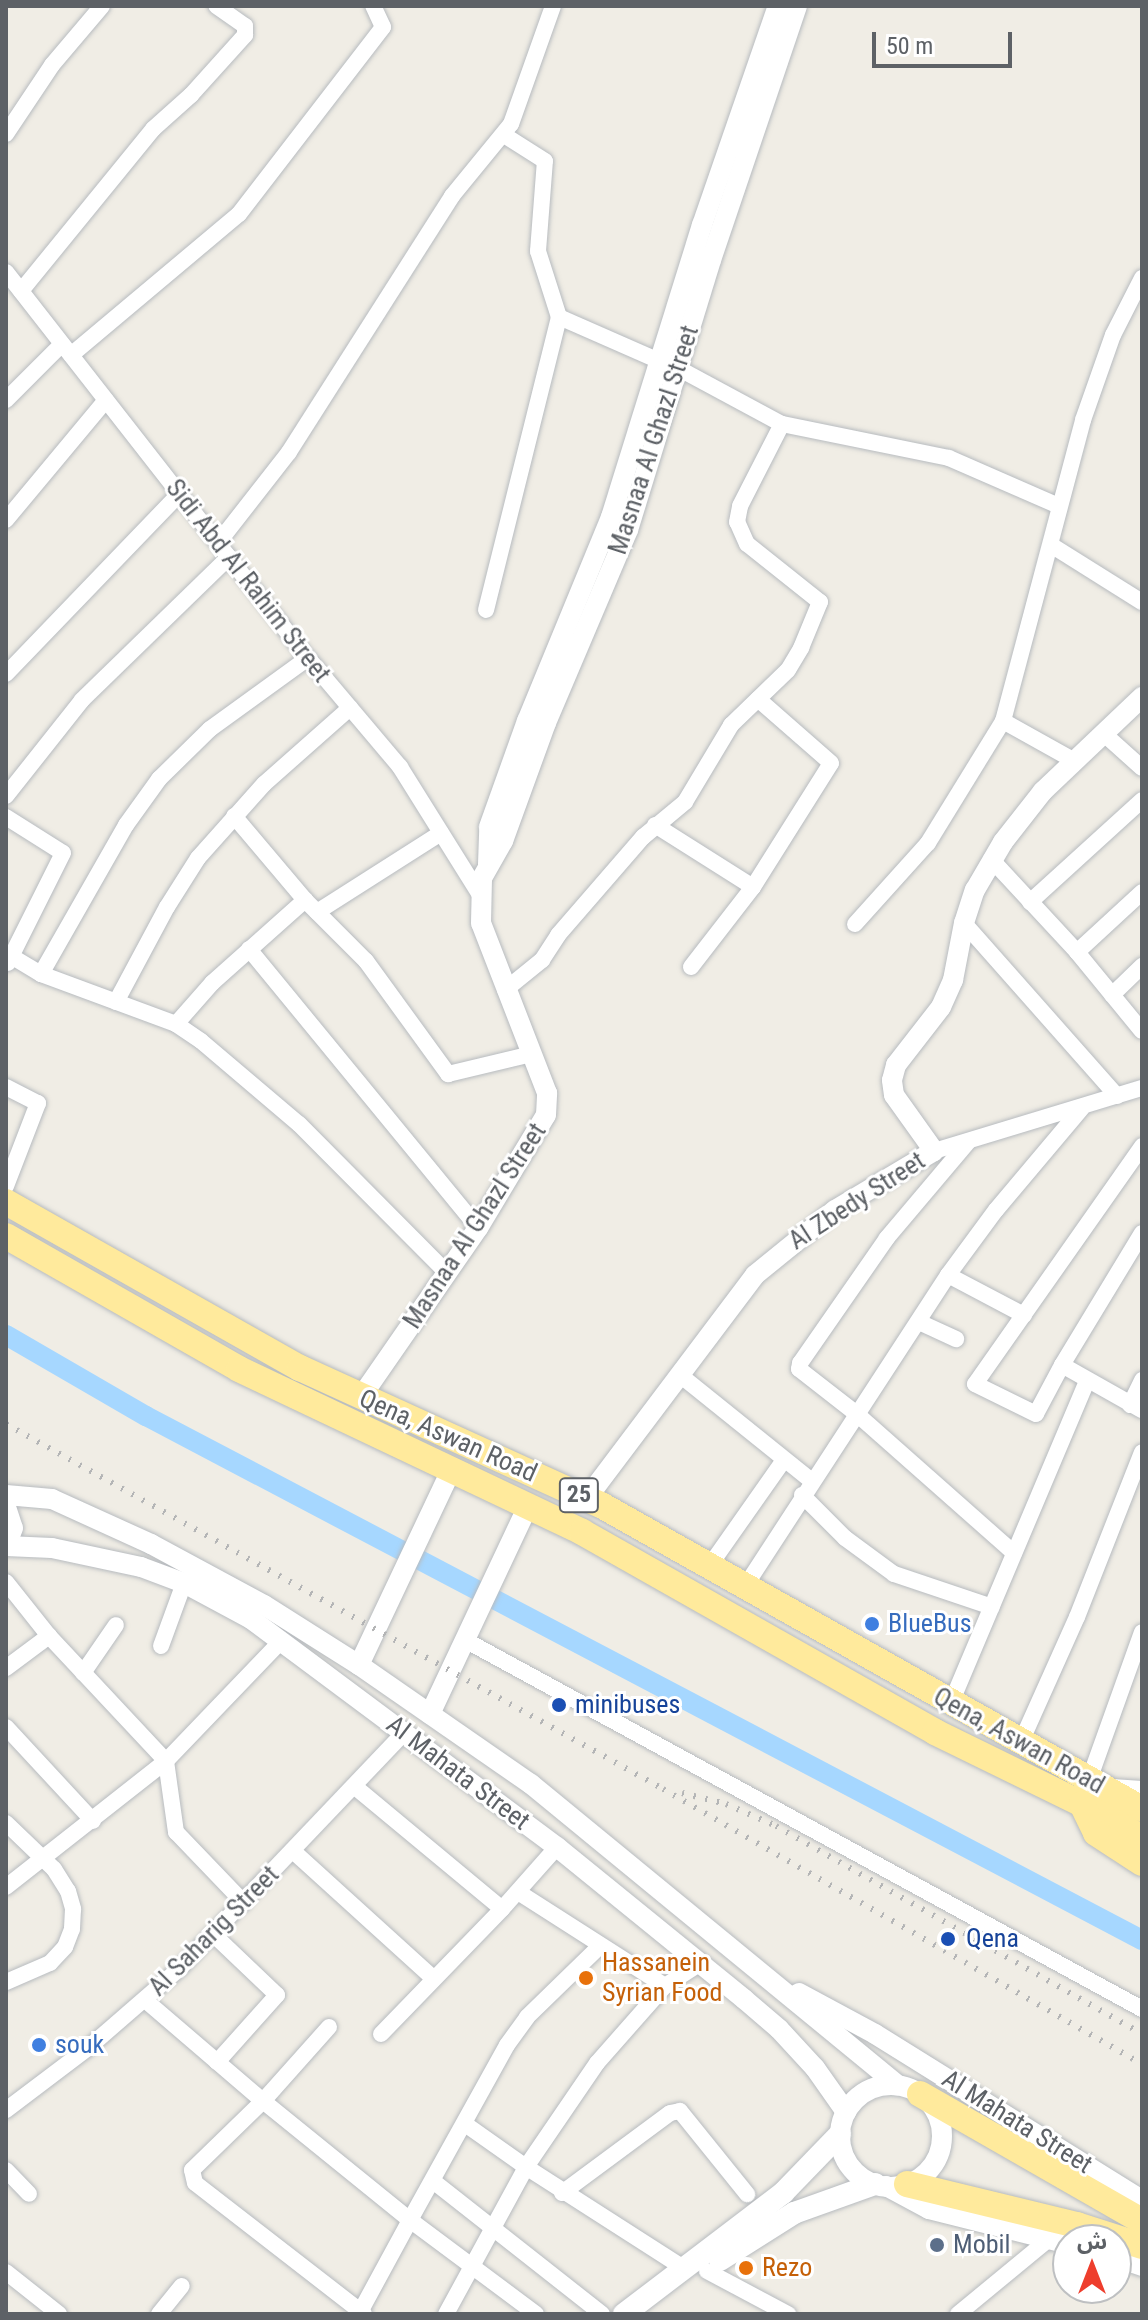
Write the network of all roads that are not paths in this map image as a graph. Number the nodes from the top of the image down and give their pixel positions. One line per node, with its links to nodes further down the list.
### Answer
1 (102, 6): 7 (street)
2 (216, 6): 11 (street)
3 (373, 6): 13 (street)
4 (553, 6): 8 (street)
5 (778, 6): 14 (street, Masnaa Al Ghazl Street)
6 (797, 6): 14 (street, Masnaa Al Ghazl Street)
7 (6, 134)
8 (504, 135): 12 (street); 21 (street)
9 (6, 272): 11 (street, Sidi Abd Al Rahim Street)
10 (1142, 278): 19 (street)
11 (21, 291): 13 (street, Sidi Abd Al Rahim Street)
12 (559, 317): 14 (street); 25 (street)
13 (66, 350): 15 (street); 16 (street, Sidi Abd Al Rahim Street)
14 (668, 364): 17 (street); 44 (street, Masnaa Al Ghazl Street)
15 (6, 400)
16 (106, 400): 18 (street, Sidi Abd Al Rahim Street); 20 (street)
17 (782, 424): 19 (street); 29 (street)
18 (179, 494): 21 (street, Sidi Abd Al Rahim Street); 27 (street)
19 (1059, 506): 22 (street)
20 (6, 520)
21 (218, 543): 23 (street, Sidi Abd Al Rahim Street)
22 (1051, 545): 24 (street); 31 (street)
23 (229, 557): 26 (street, Sidi Abd Al Rahim Street); 35 (street)
24 (1142, 602)
25 (486, 610)
26 (308, 658): 30 (street, Sidi Abd Al Rahim Street); 55 (street)
27 (6, 674)
28 (1142, 697): 32 (street)
29 (758, 699): 39 (street); 42 (street)
30 (350, 708): 37 (street); 40 (street, Sidi Abd Al Rahim Street)
31 (1003, 721): 33 (street); 49 (street)
32 (1103, 733): 33 (street); 34 (street)
33 (1073, 760): 41 (street)
34 (1142, 768)
35 (6, 796)
36 (1142, 800): 46 (street)
37 (234, 816): 45 (street); 58 (street)
38 (6, 817): 52 (street)
39 (655, 825): 42 (street); 56 (street)
40 (441, 833): 44 (street, Sidi Abd Al Rahim Street); 47 (street)
41 (991, 859): 46 (street); 48 (street)
42 (753, 887): 54 (street)
43 (1142, 892): 51 (street)
44 (480, 895): 56 (street, Masnaa Al Ghazl Street)
45 (305, 900): 47 (street); 50 (street)
46 (1030, 902): 51 (street)
47 (317, 912): 61 (street)
48 (964, 923): 64 (street); 68 (street)
49 (855, 924)
50 (249, 949): 59 (street); 71 (street)
51 (1077, 952): 57 (street)
52 (8, 958): 55 (street)
53 (1142, 966): 57 (street)
54 (691, 967)
55 (41, 974): 58 (street)
56 (505, 990): 61 (street, Masnaa Al Ghazl Street)
57 (1112, 995): 60 (street)
58 (116, 1002): 59 (street)
59 (176, 1024): 74 (street)
60 (1142, 1031)
61 (531, 1054): 71 (street, Masnaa Al Ghazl Street)
62 (6, 1087): 69 (street)
63 (1142, 1088): 64 (street, Al Zbedy Street)
64 (1117, 1096): 65 (street, Al Zbedy Street)
65 (1082, 1108): 66 (street, Al Zbedy Street); 75 (street)
66 (968, 1142): 68 (street, Al Zbedy Street); 85 (street)
67 (1142, 1146): 76 (street)
68 (934, 1151): 80 (street, Al Zbedy Street)
69 (6, 1186)
70 (6, 1202): 83 (highway, Qena, Aswan Road / 25)
71 (478, 1228): 74 (street, Masnaa Al Ghazl Street)
72 (1142, 1233): 79 (street)
73 (6, 1236): 88 (highway, Qena, Aswan Road / 25)
74 (448, 1274): 83 (street, Masnaa Al Ghazl Street)
75 (948, 1275): 76 (street); 77 (street)
76 (1024, 1315): 79 (street)
77 (919, 1322): 78 (street); 85 (street)
78 (956, 1339)
79 (1062, 1365): 82 (street)
80 (680, 1375): 87 (street); 91 (street, Al Zbedy Street)
81 (1142, 1380): 84 (street)
82 (1087, 1381): 84 (street); 95 (street)
83 (361, 1397): 91 (highway, Qena, Aswan Road / 25)
84 (1136, 1408)
85 (858, 1415): 89 (street); 95 (street)
86 (1142, 1452): 114 (street)
87 (784, 1460): 89 (street); 96 (street)
88 (451, 1470): 92 (highway, Qena, Aswan Road / 25); 107 (street)
89 (807, 1488): 99 (street); 100 (street)
90 (6, 1495): 107 (street, Al Mahata Street)
91 (587, 1498): 96 (highway, Qena, Aswan Road / 25)
92 (528, 1506): 104 (street); 118 (highway, Qena, Aswan Road / 25)
93 (6, 1507): 94 (street)
94 (6, 1546): 98 (street, Al Mahata Street)
95 (1014, 1553): 100 (street)
96 (708, 1568): 99 (highway, Qena, Aswan Road / 25)
97 (6, 1582): 103 (street)
98 (184, 1583): 105 (street, Al Mahata Street); 106 (street)
99 (744, 1588): 110 (highway, Qena, Aswan Road / 25)
100 (992, 1607): 110 (street)
101 (116, 1625): 109 (street)
102 (1142, 1632): 118 (street)
103 (49, 1636): 108 (street); 109 (street)
104 (465, 1640): 111 (street); 139 (street)
105 (281, 1641): 113 (street, Al Mahata Street); 115 (street)
106 (161, 1646)
107 (359, 1665): 111 (street, Al Mahata Street)
108 (6, 1668)
109 (83, 1673): 115 (street)
110 (951, 1703): 114 (highway, Qena, Aswan Road / 25)
111 (430, 1714): 134 (street, Al Mahata Street)
112 (6, 1727): 120 (street)
113 (405, 1732): 116 (street, Al Saharig Street); 123 (street, Al Mahata Street)
114 (1021, 1742): 118 (highway, Qena, Aswan Road / 25)
115 (166, 1761): 120 (street); 129 (street)
116 (354, 1786): 124 (street, Al Saharig Street); 130 (street)
117 (1142, 1789): 118 (street)
118 (1091, 1790): 119 (highway, Qena, Aswan Road / 25); 122 (highway, Qena, Aswan Road / 25); 126 (highway)
119 (1142, 1809)
120 (93, 1821): 125 (street)
121 (6, 1823): 125 (street)
122 (1142, 1838)
123 (557, 1847): 128 (street); 133 (street, Al Mahata Street)
124 (293, 1851): 129 (street, Al Saharig Street); 135 (street)
125 (44, 1859): 127 (street); 136 (street)
126 (1142, 1863)
127 (6, 1887)
128 (518, 1892): 130 (street); 132 (street)
129 (244, 1903): 131 (street, Al Saharig Street)
130 (502, 1909): 135 (street)
131 (214, 1935): 138 (street, Al Saharig Street); 142 (street)
132 (599, 1947): 137 (street); 147 (street)
133 (699, 1964): 137 (street); 146 (street, Al Mahata Street)
134 (765, 1976): 143 (street, Al Mahata Street); 156 (street, Al Mahata Street)
135 (433, 1978): 141 (street)
136 (6, 1982)
137 (665, 1986): 149 (street)
138 (145, 2000): 142 (street); 145 (street, Al Saharig Street)
139 (1142, 2009)
140 (329, 2027): 144 (street)
141 (381, 2034)
142 (217, 2062): 144 (street)
143 (909, 2089): 146 (street); 152 (street); 158 (highway)
144 (263, 2101): 157 (street); 167 (street)
145 (6, 2110)
146 (846, 2112): 148 (street)
147 (465, 2124): 149 (street); 151 (street)
148 (840, 2134): 152 (street); 164 (main road)
149 (526, 2167): 153 (street); 159 (street)
150 (6, 2170): 154 (street)
151 (433, 2181): 157 (street); 159 (street)
152 (890, 2185): 160 (street); 162 (highway); 164 (main road)
153 (562, 2193): 155 (street); 164 (street)
154 (29, 2194)
155 (747, 2194)
156 (1142, 2200)
157 (410, 2220): 163 (street); 167 (street)
158 (1142, 2221)
159 (494, 2229): 163 (street); 172 (street)
160 (1052, 2240)
161 (1052, 2245): 176 (street)
162 (1142, 2246)
163 (472, 2269): 170 (street); 171 (street)
164 (696, 2270): 173 (main road); 174 (main road); 175 (street)
165 (6, 2272): 168 (street)
166 (182, 2286): 169 (street)
167 (361, 2313)
168 (59, 2314)
169 (159, 2314)
170 (446, 2314)
171 (536, 2314)
172 (602, 2314)
173 (624, 2314)
174 (649, 2314)
175 (788, 2314)
176 (958, 2314)

